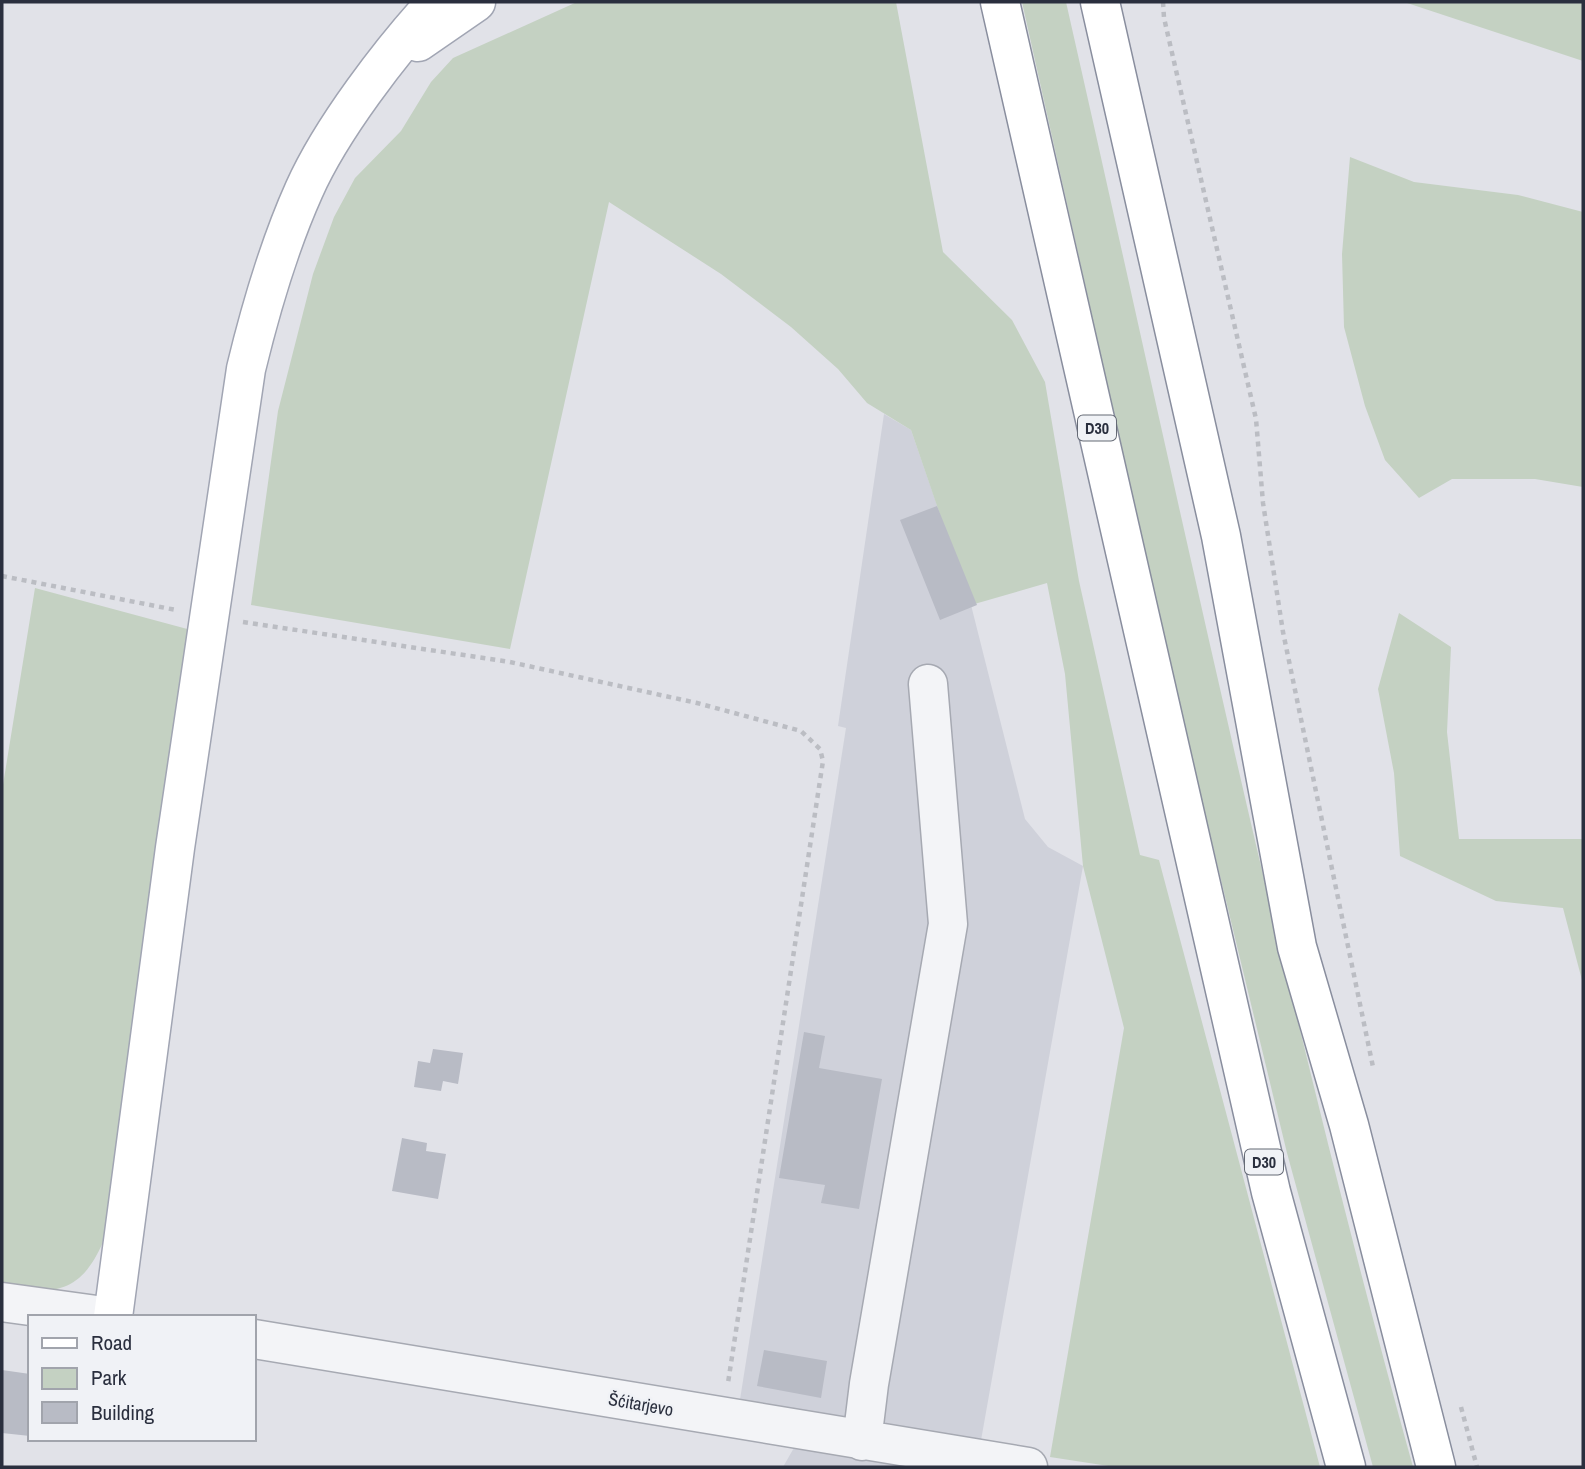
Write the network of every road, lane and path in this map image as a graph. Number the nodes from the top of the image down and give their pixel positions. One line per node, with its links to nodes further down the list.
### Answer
1 (436, 2): 8 (main road)
2 (477, 2): 8 (main road)
3 (1000, 2): 21 (main road, D30)
4 (1100, 2): 7 (main road)
5 (1116, 2): 7 (main road)
6 (1163, 2): 12 (path)
7 (1110, 48): 22 (main road)
8 (382, 67): 10 (main road)
9 (2, 576): 10 (path)
10 (209, 617): 15 (main road); 18 (path)
11 (928, 684): 19 (street)
12 (1375, 1076)
13 (2, 1302): 14 (street)
14 (97, 1315)
15 (112, 1315)
16 (256, 1339): 18 (street, Šćitarjevo)
17 (1459, 1400): 23 (path)
18 (723, 1418): 19 (street, Šćitarjevo)
19 (862, 1441): 20 (street, Šćitarjevo)
20 (1028, 1467)
21 (1346, 1467)
22 (1436, 1467)
23 (1477, 1467)

